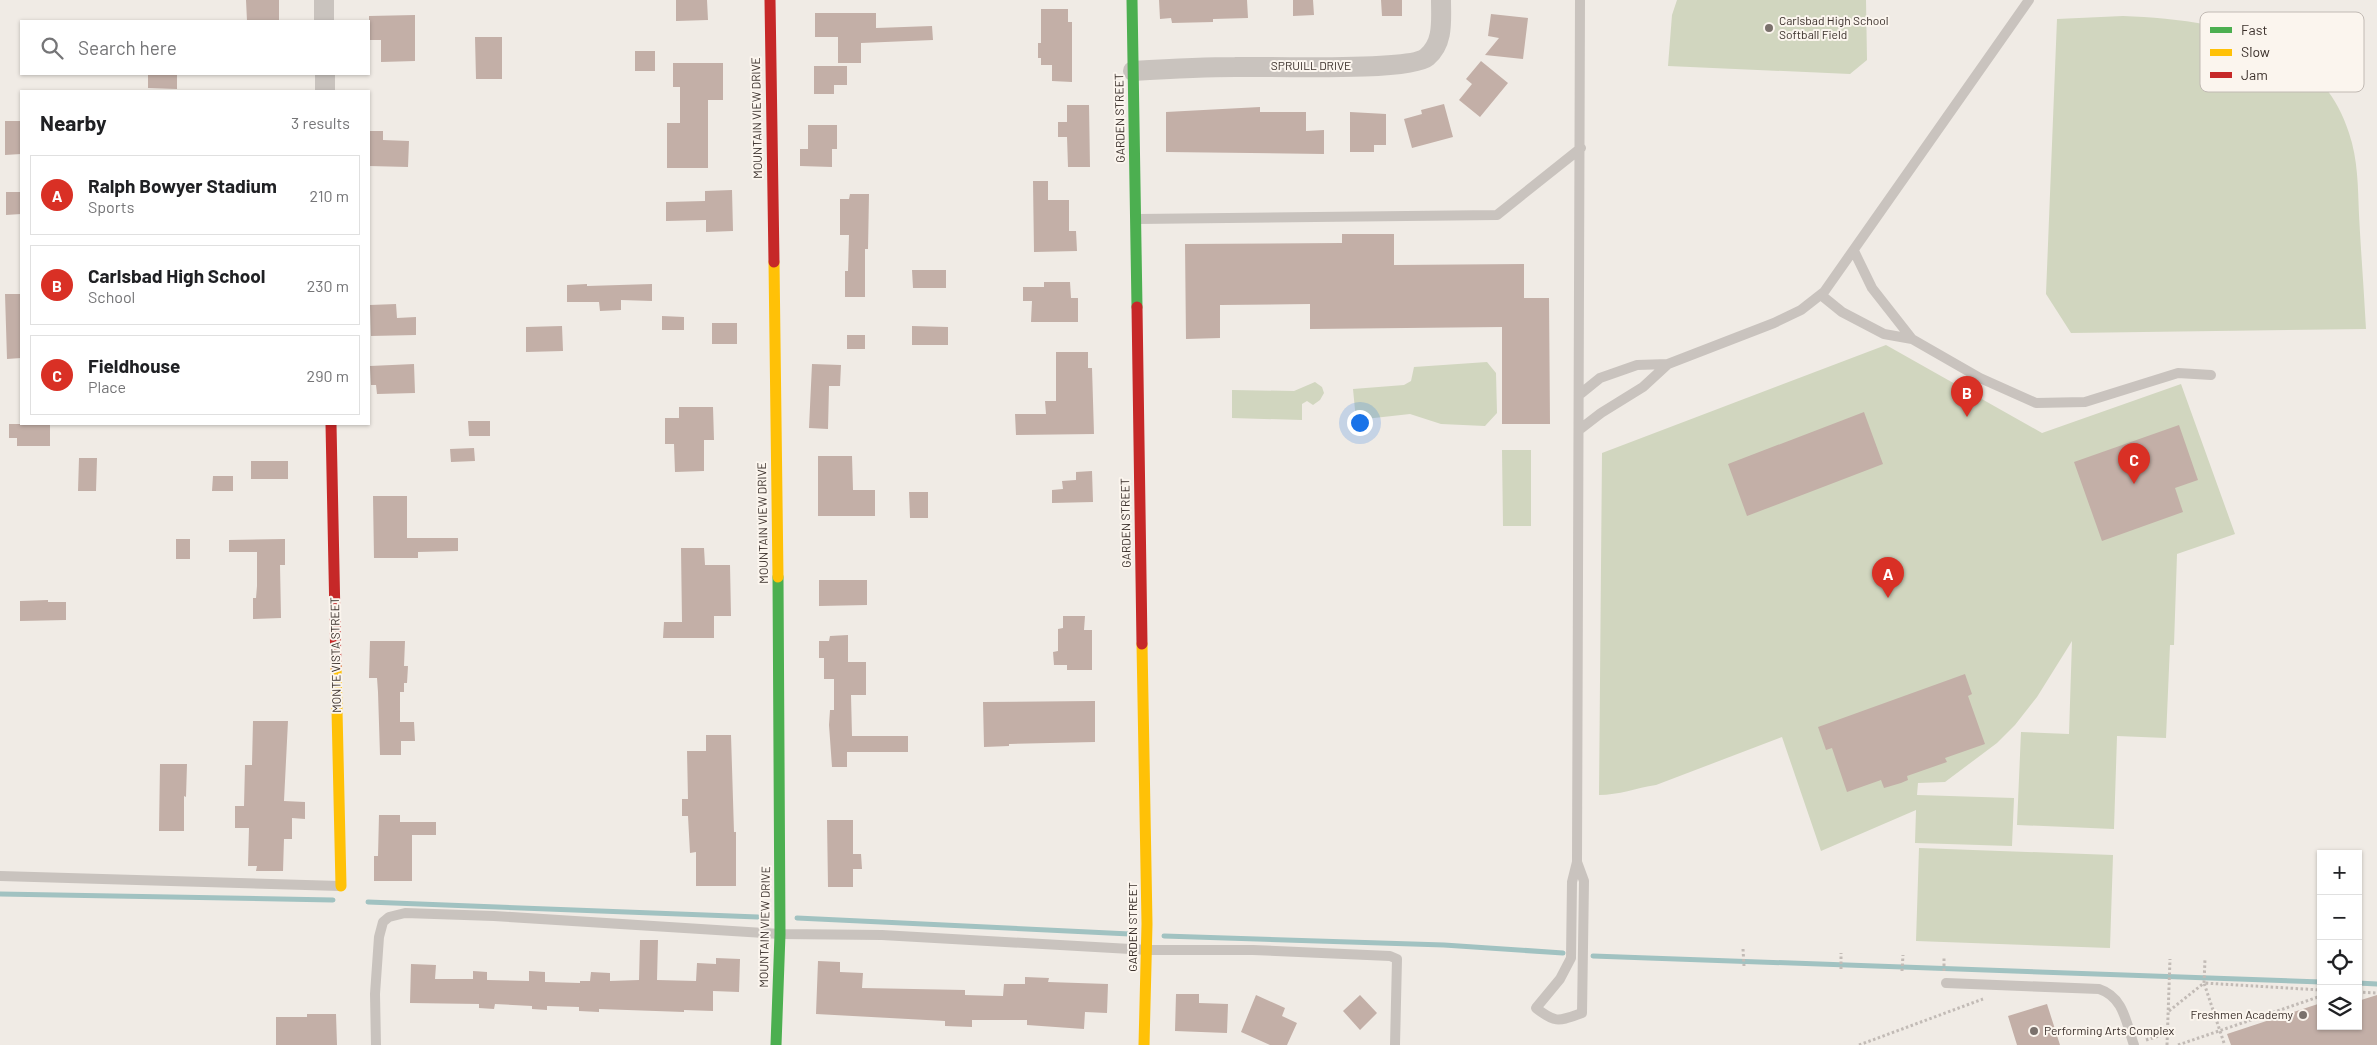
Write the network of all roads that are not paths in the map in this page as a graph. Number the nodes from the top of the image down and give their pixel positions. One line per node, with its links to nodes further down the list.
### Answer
1 (324, 0): 7 (street)
2 (770, 0): 24 (street, MOUNTAIN VIEW DRIVE)
3 (1132, 0): 8 (street, GARDEN STREET)
4 (1441, 0): 8 (street, SPRUILL DRIVE)
5 (1580, 0): 11 (lane)
6 (2029, 0): 13 (lane)
7 (324, 20)
8 (1132, 71): 12 (street, GARDEN STREET)
9 (325, 75): 10 (street)
10 (325, 90)
11 (1581, 148): 12 (lane); 18 (lane)
12 (1135, 219): 25 (street, GARDEN STREET)
13 (1854, 251): 14 (lane); 15 (lane)
14 (1821, 295): 15 (lane); 16 (lane)
15 (1912, 339): 17 (lane)
16 (1668, 364): 18 (lane); 20 (lane)
17 (2211, 375)
18 (1579, 395): 20 (lane)
19 (331, 425): 23 (street, MONTE VISTA STREET)
20 (1579, 430): 21 (lane)
21 (1577, 862): 21 (lane)
22 (0, 876): 23 (lane)
23 (340, 886)
24 (780, 934): 25 (lane); 27 (lane); 28 (street, MOUNTAIN VIEW DRIVE)
25 (1148, 950): 29 (street, GARDEN STREET); 30 (lane)
26 (1945, 978): 31 (lane)
27 (376, 1045)
28 (776, 1045)
29 (1144, 1045)
30 (1395, 1045)
31 (2133, 1045)

